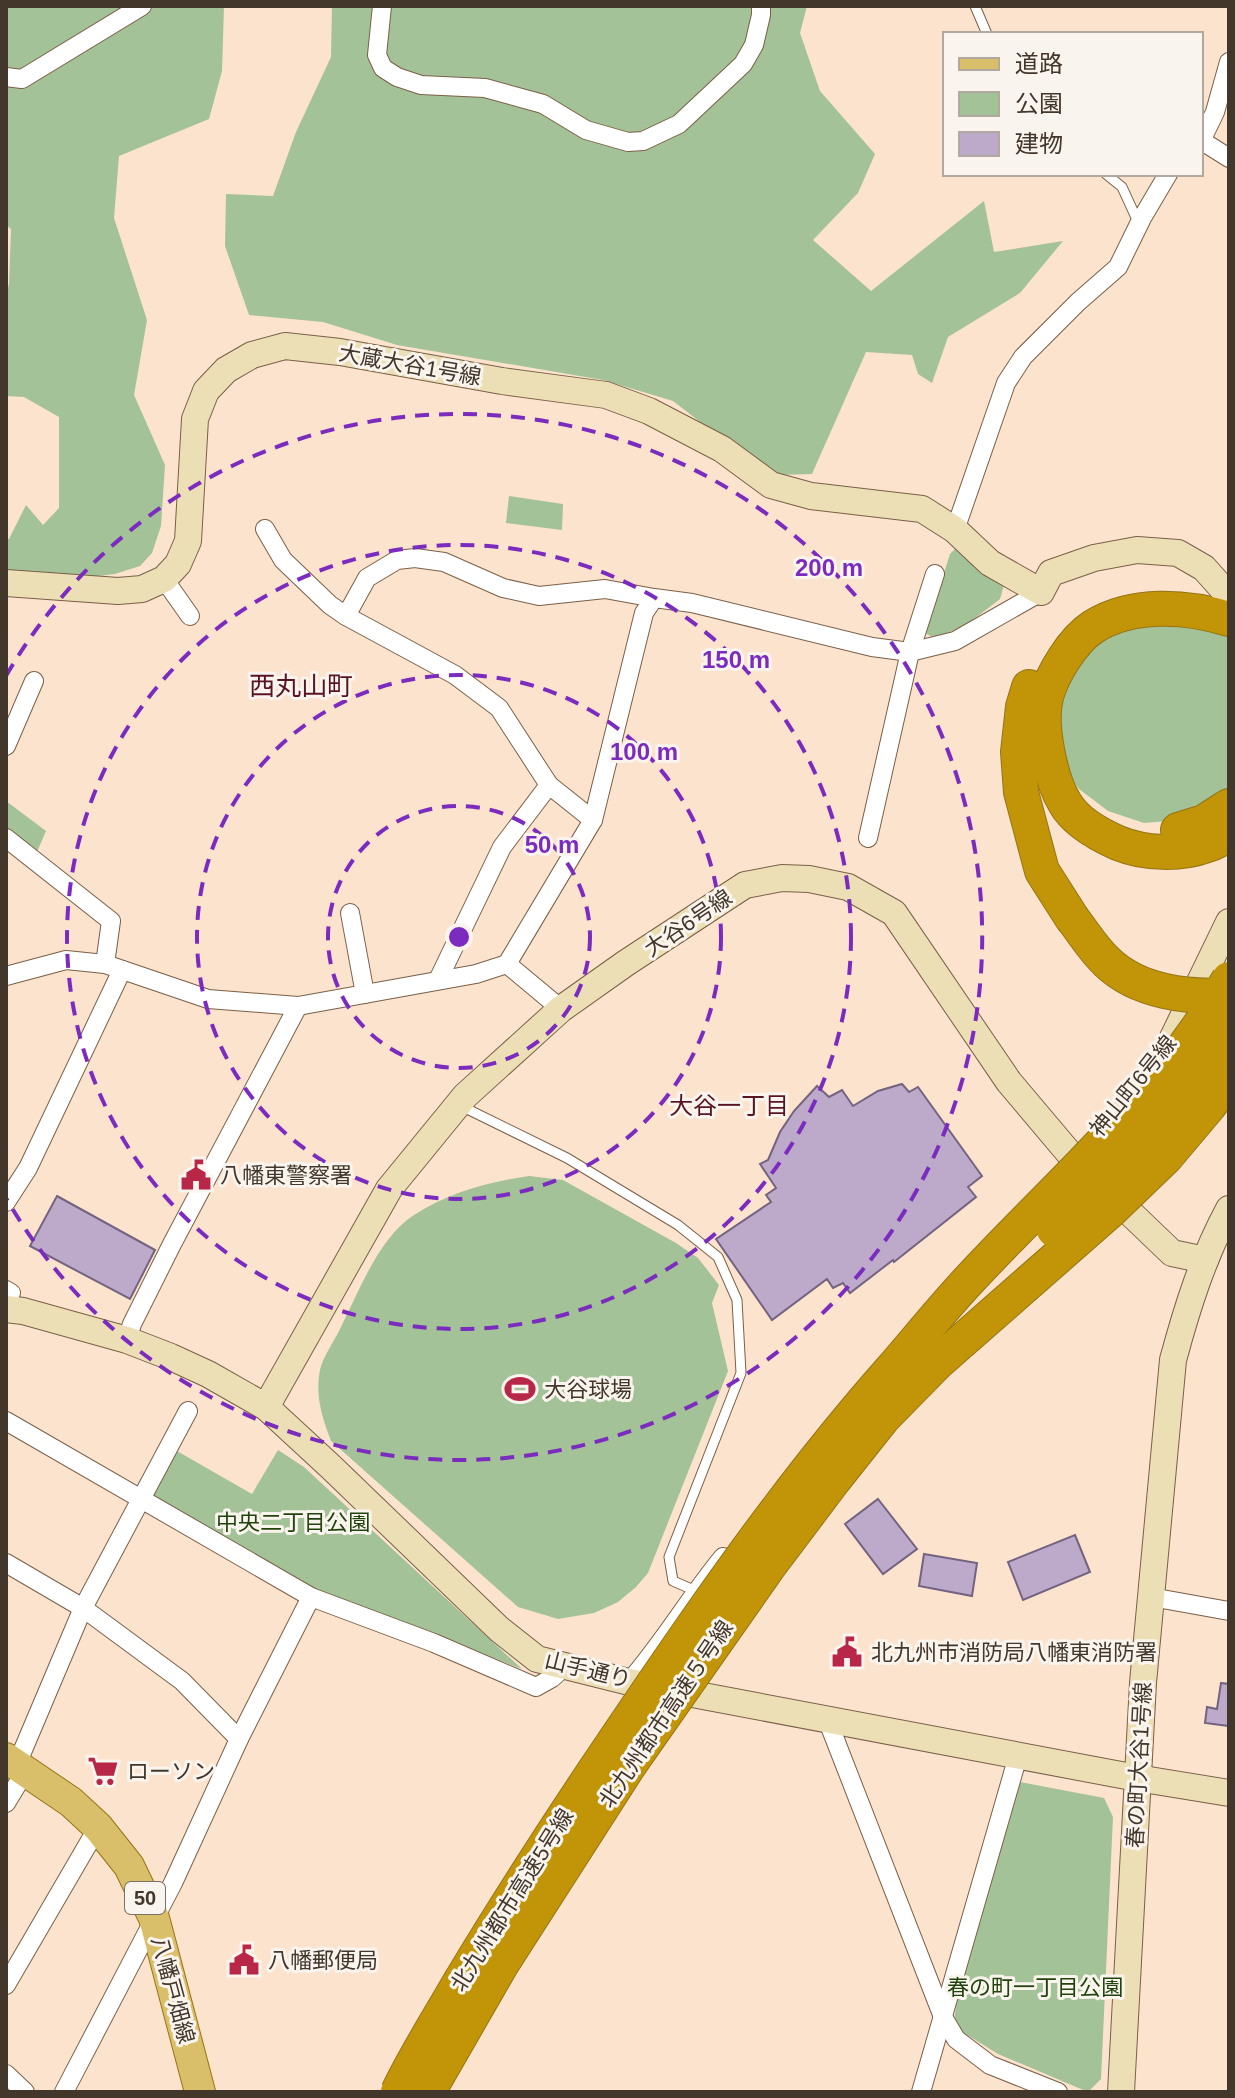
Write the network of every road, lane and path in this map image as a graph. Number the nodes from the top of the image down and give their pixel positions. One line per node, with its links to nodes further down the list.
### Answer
1 (142, 6): 7 (street)
2 (382, 6): 3 (street)
3 (761, 6)
4 (975, 6): 5 (lane)
5 (986, 32)
6 (1229, 62): 8 (street)
7 (6, 77)
8 (1203, 139)
9 (1203, 142): 10 (street)
10 (1229, 158)
11 (1108, 176): 13 (lane)
12 (1167, 176): 13 (street)
13 (1139, 224): 15 (street)
14 (265, 529): 23 (street)
15 (955, 530): 17 (street, 大蔵大谷1号線); 19 (street)
16 (935, 574): 25 (street)
17 (164, 579): 18 (street); 22 (street)
18 (6, 583)
19 (1041, 592): 21 (street); 25 (street)
20 (654, 598): 23 (street); 25 (street); 31 (street)
21 (1229, 598): 36 (highway)
22 (190, 616)
23 (346, 616): 29 (street)
24 (1229, 619): 28 (highway)
25 (910, 652): 34 (street)
26 (34, 681): 27 (street)
27 (6, 746)
28 (1050, 763): 30 (highway); 32 (highway)
29 (549, 785): 31 (street); 43 (street)
30 (1229, 806)
31 (593, 820): 38 (street)
32 (1229, 834)
33 (6, 838): 39 (street)
34 (868, 838)
35 (350, 913): 44 (street)
36 (1072, 918): 40 (highway, bridge); 45 (highway, bridge)
37 (1229, 922): 51 (street, 神山町6号線)
38 (507, 964): 43 (street); 47 (street)
39 (113, 967): 41 (street); 46 (street); 52 (street)
40 (1229, 969)
41 (6, 976)
42 (1229, 979): 59 (highway, bridge)
43 (438, 980): 44 (street)
44 (365, 994): 46 (street)
45 (1229, 995)
46 (298, 1006): 58 (street)
47 (561, 1009): 50 (street, 大谷6号線); 51 (street, 大谷6号線)
48 (1229, 1032): 59 (highway, bridge)
49 (1229, 1079): 88 (highway, 北九州都市高速５号線, bridge)
50 (458, 1104): 60 (street, 大谷6号線); 65 (lane)
51 (1074, 1159): 54 (street, 大谷6号線); 65 (street)
52 (6, 1202)
53 (1228, 1212): 54 (street, 春の町大谷1号線)
54 (1205, 1260): 67 (street, 春の町大谷1号線)
55 (6, 1290): 56 (street)
56 (6, 1297)
57 (6, 1309): 58 (street, 山手通り)
58 (127, 1340): 60 (street, 山手通り)
59 (860, 1404): 87 (highway, 北九州都市高速5号線, bridge)
60 (266, 1407): 70 (street, 山手通り)
61 (188, 1411): 63 (street)
62 (6, 1421): 63 (street)
63 (140, 1500): 66 (street); 68 (street)
64 (6, 1563): 68 (street)
65 (696, 1591): 71 (street)
66 (311, 1597): 70 (street); 73 (street)
67 (1151, 1597): 69 (street); 76 (street, 春の町大谷1号線)
68 (83, 1608): 73 (street); 75 (street)
69 (1229, 1611)
70 (564, 1667): 71 (street, 山手通り)
71 (629, 1682): 72 (street, 山手通り)
72 (827, 1719): 74 (street, 山手通り); 82 (street)
73 (239, 1739): 80 (street)
74 (1018, 1756): 76 (street, 山手通り); 82 (street)
75 (17, 1764): 78 (street); 79 (main road, 八幡戸畑線 / 50)
76 (1137, 1778): 77 (street, 山手通り); 91 (street, 春の町大谷1号線)
77 (1229, 1793)
78 (6, 1803)
79 (98, 1827): 80 (main road, 八幡戸畑線 / 50); 81 (street)
80 (154, 1918): 85 (street); 86 (main road, 八幡戸畑線 / 50)
81 (6, 1985)
82 (943, 2017): 89 (street); 90 (street)
83 (6, 2074): 84 (street)
84 (25, 2092)
85 (64, 2092)
86 (200, 2092)
87 (398, 2092)
88 (428, 2092)
89 (921, 2092)
90 (1058, 2092)
91 (1121, 2092)

